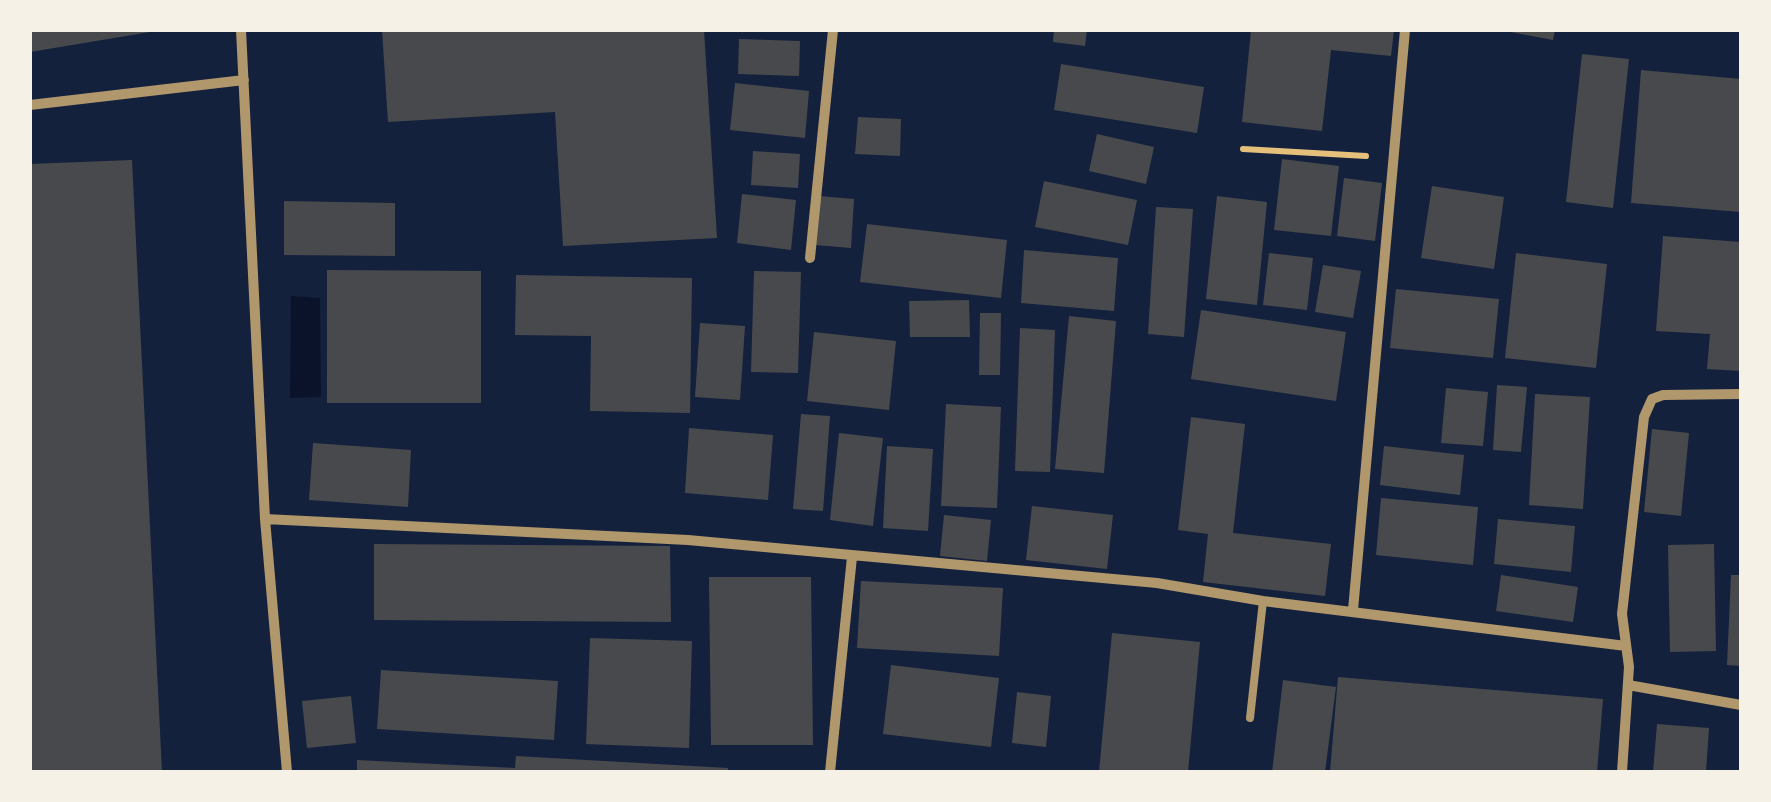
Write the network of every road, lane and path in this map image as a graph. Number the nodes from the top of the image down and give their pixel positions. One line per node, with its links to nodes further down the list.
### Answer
1 (241, 30): 4 (street)
2 (833, 30): 8 (street)
3 (1405, 30): 7 (street)
4 (244, 80): 5 (street); 10 (street)
5 (30, 106)
6 (1242, 149): 7 (path)
7 (1394, 158): 13 (street)
8 (810, 258)
9 (1741, 394): 14 (street)
10 (264, 519): 11 (street); 18 (street)
11 (852, 558): 12 (street); 19 (street)
12 (1264, 601): 13 (street); 17 (lane)
13 (1353, 610): 14 (street)
14 (1626, 646): 15 (street)
15 (1628, 685): 16 (street); 20 (street)
16 (1741, 705)
17 (1250, 718)
18 (287, 772)
19 (830, 772)
20 (1622, 772)

